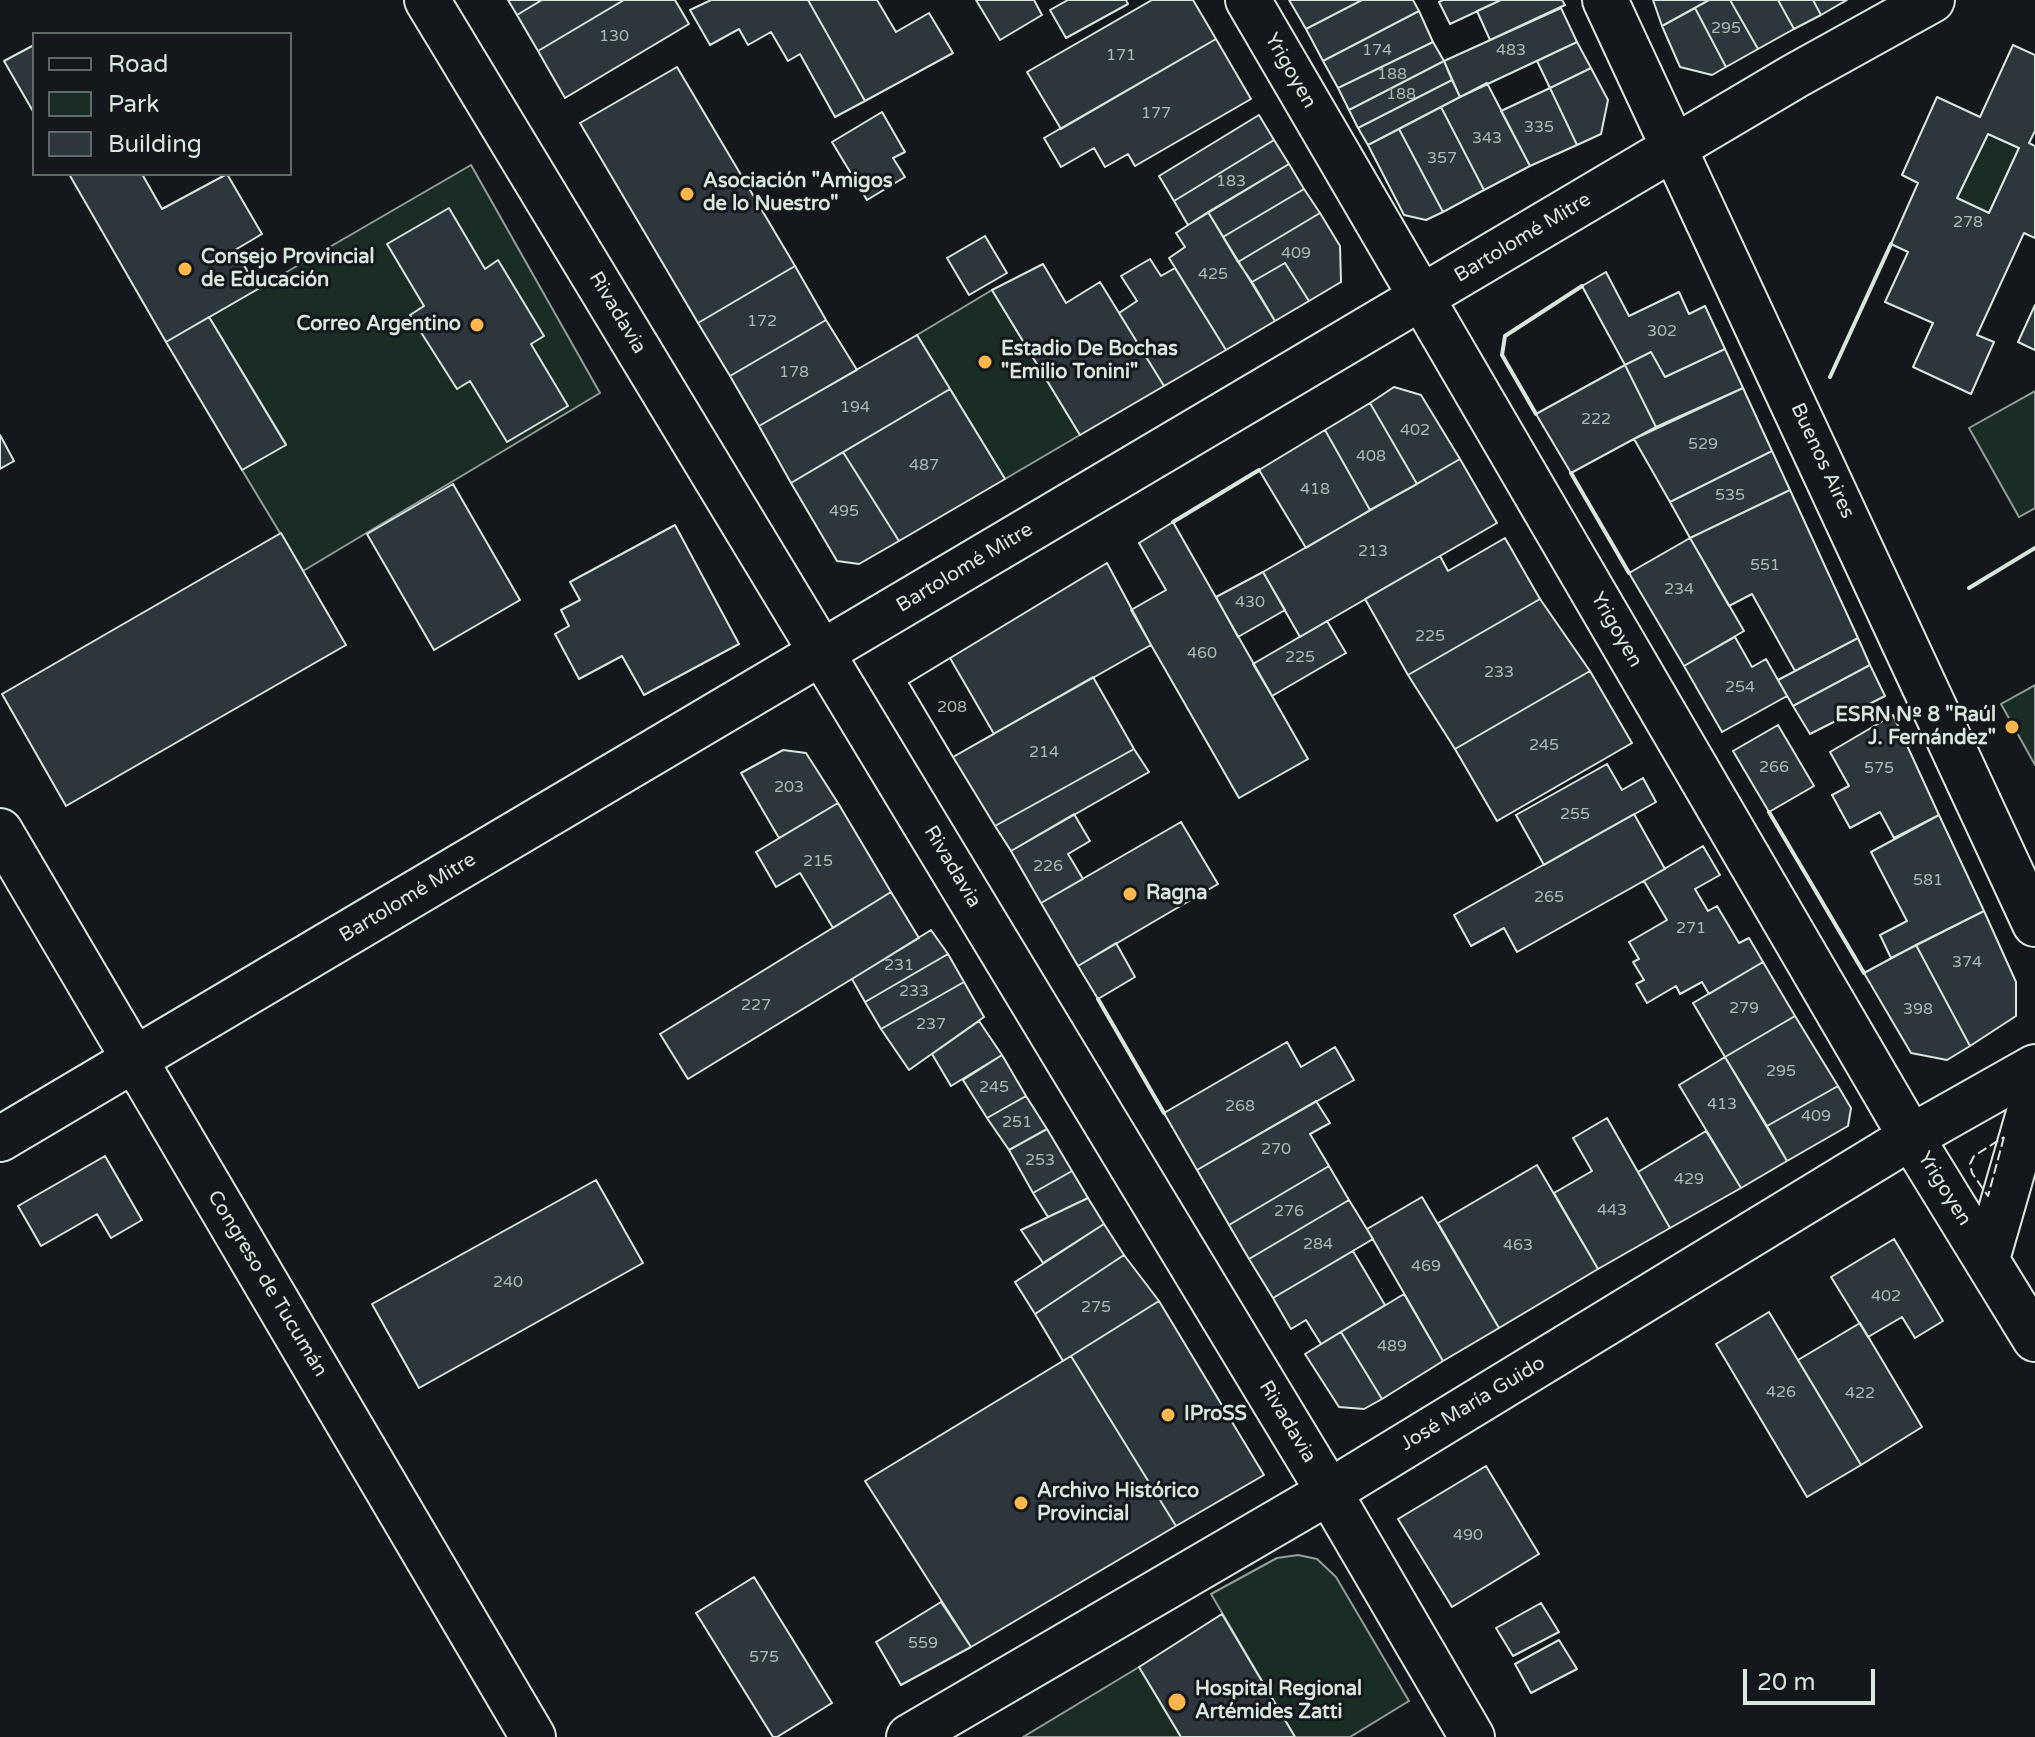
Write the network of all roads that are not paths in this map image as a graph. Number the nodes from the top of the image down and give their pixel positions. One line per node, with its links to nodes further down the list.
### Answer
1 (427, 0): 7 (street, Rivadavia)
2 (1248, 0): 6 (street, Yrigoyen)
3 (1605, 0): 5 (street, Buenos Aires)
4 (1932, 0): 5 (street, Bartolomé Mitre)
5 (1674, 148): 6 (street, Bartolomé Mitre); 9 (street, Buenos Aires)
6 (1423, 298): 7 (street, Bartolomé Mitre); 13 (street, Yrigoyen)
7 (822, 653): 10 (street, Bartolomé Mitre); 17 (street, Rivadavia)
8 (0, 831): 10 (street, Congreso de Tucumán)
9 (2035, 924)
10 (134, 1059): 14 (street, Bartolomé Mitre); 18 (street, Congreso de Tucumán)
11 (2035, 1067): 13 (street, José María Guido)
12 (2035, 1092): 15 (street, Yrigoyen)
13 (1911, 1137): 15 (street, Yrigoyen); 17 (street, José María Guido)
14 (0, 1139)
15 (1987, 1259): 16 (street, Yrigoyen)
16 (2035, 1339)
17 (1329, 1492): 19 (street, José María Guido); 20 (street, Rivadavia)
18 (533, 1737)
19 (909, 1737)
20 (1472, 1737)

